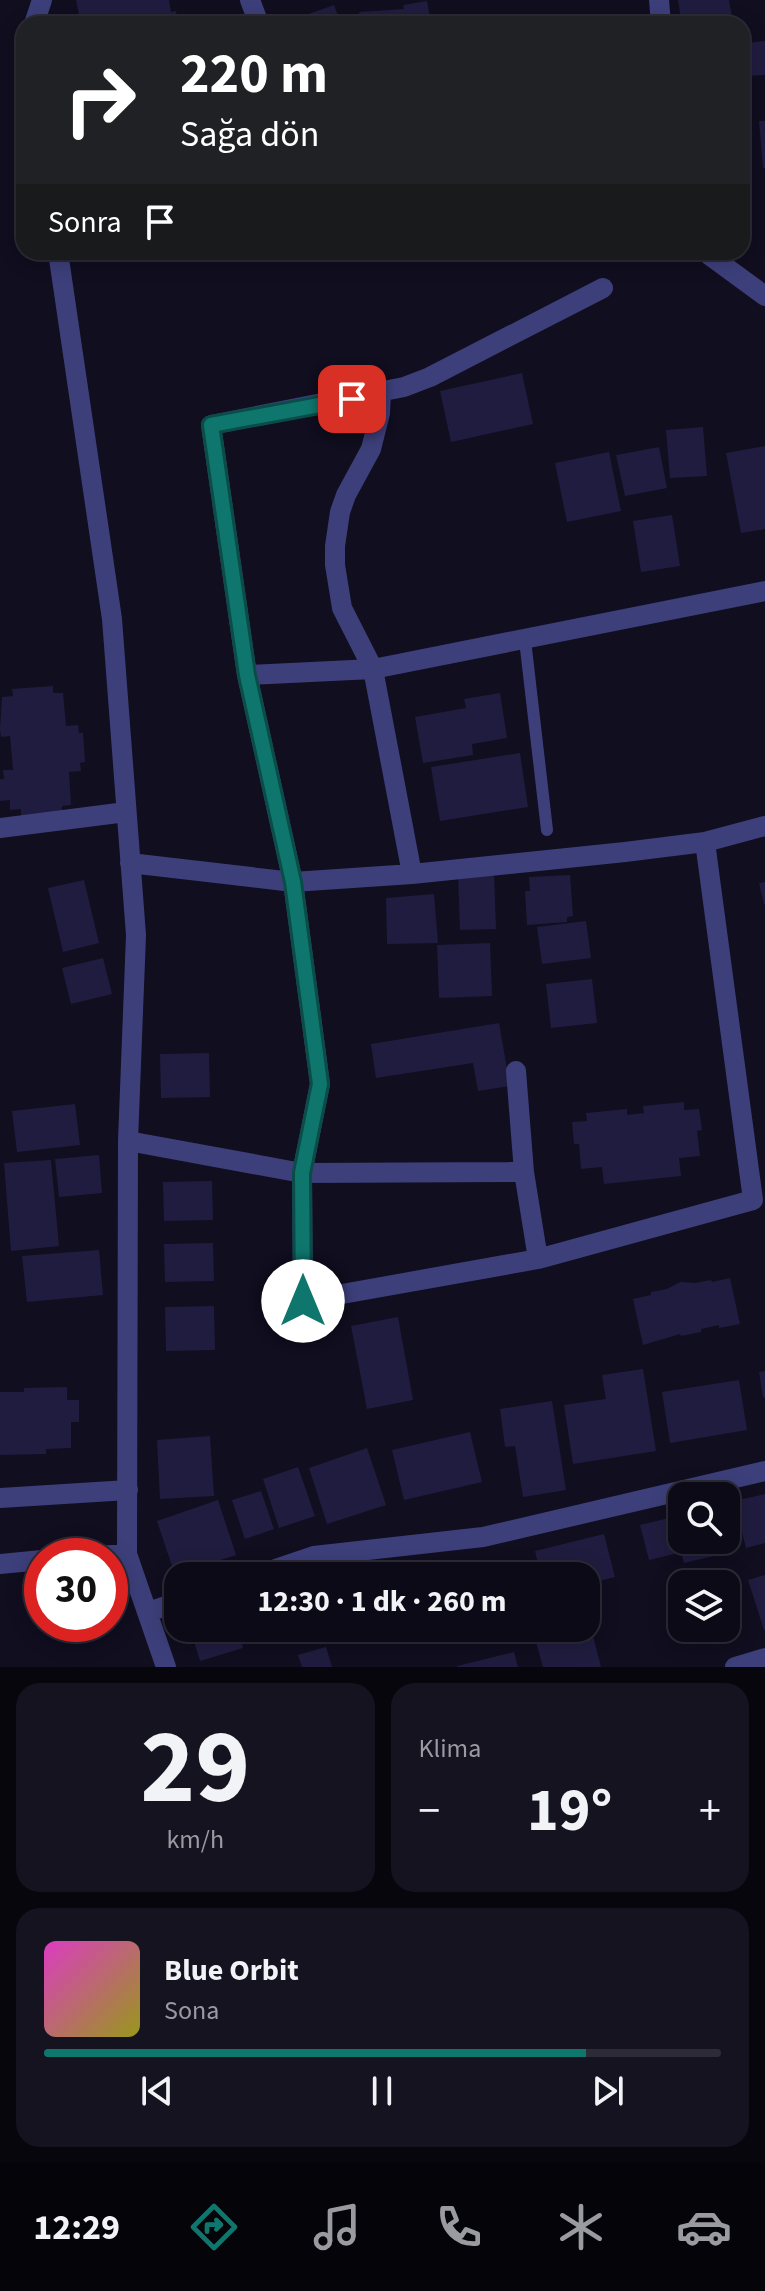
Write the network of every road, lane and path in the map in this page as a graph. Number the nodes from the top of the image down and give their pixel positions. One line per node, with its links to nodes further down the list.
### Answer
1 (59, 260): 10 (street)
2 (716, 260): 4 (street)
3 (603, 288): 5 (street)
4 (765, 296)
5 (381, 394): 8 (street); 9 (street)
6 (765, 591): 7 (street)
7 (525, 640): 8 (street); 13 (lane)
8 (373, 669): 9 (street); 16 (street)
9 (247, 675): 17 (street)
10 (126, 812): 12 (street); 15 (street)
11 (765, 826): 14 (street)
12 (0, 828)
13 (547, 830)
14 (705, 842): 16 (street); 22 (street)
15 (130, 863): 17 (street); 19 (street)
16 (412, 874): 17 (street)
17 (293, 882): 21 (street)
18 (516, 1071): 20 (street)
19 (128, 1141): 21 (street); 25 (street)
20 (524, 1172): 21 (street); 23 (street)
21 (302, 1173): 23 (street)
22 (758, 1188): 23 (street)
23 (538, 1259)
24 (765, 1471): 30 (street)
25 (128, 1490): 26 (street); 27 (street)
26 (0, 1498)
27 (127, 1538)
28 (128, 1557): 33 (street)
29 (24, 1562): 31 (street)
30 (296, 1562)
31 (0, 1564)
32 (164, 1607): 33 (street)
33 (148, 1612): 35 (street)
34 (765, 1658): 36 (street)
35 (166, 1667)
36 (735, 1667)

